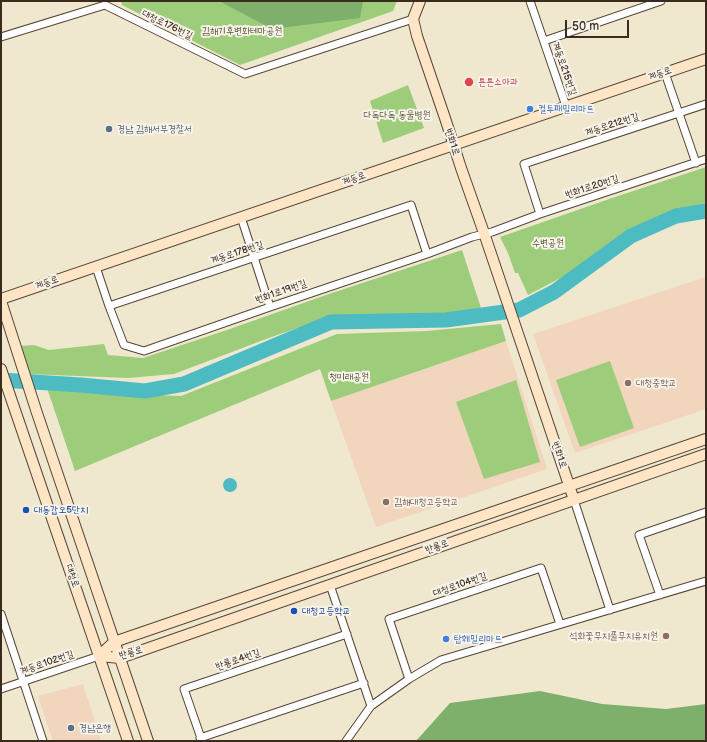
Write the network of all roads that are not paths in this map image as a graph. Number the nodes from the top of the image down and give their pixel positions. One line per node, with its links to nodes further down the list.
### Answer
1 (420, 1): 4 (street)
2 (530, 1): 6 (street)
3 (660, 1): 6 (street, 계동로215번길)
4 (413, 19): 5 (street, 대청로176번길); 12 (street, 번화1로)
5 (1, 37)
6 (544, 41): 10 (street, 계동로215번길)
7 (706, 59): 8 (street, 계동로)
8 (665, 73): 10 (street, 계동로); 11 (street)
9 (706, 104): 11 (street, 계동로212번길)
10 (566, 106): 12 (street, 계동로)
11 (679, 113): 14 (street); 15 (street, 계동로212번길)
12 (454, 145): 16 (street, 계동로); 17 (street, 번화1로)
13 (706, 159): 14 (street, 번화1로20번길)
14 (696, 163): 15 (street, 번화1로20번길)
15 (540, 214): 17 (street, 번화1로20번길)
16 (241, 217): 19 (street); 20 (street, 계동로)
17 (484, 233): 18 (street, 번화1로19번길); 27 (street, 번화1로)
18 (427, 254): 19 (street, 계동로178번길); 23 (street, 번화1로19번길)
19 (255, 258): 22 (street, 계동로178번길); 23 (street)
20 (96, 267): 21 (street, 계동로); 22 (street)
21 (1, 300): 37 (street, 대청로)
22 (109, 306): 23 (street, 번화1로19번길)
23 (270, 307)
24 (1, 369): 38 (street, 대청로)
25 (706, 439): 27 (street, 반룡로)
26 (706, 454): 28 (street, 반룡로)
27 (569, 486): 28 (street, 번화1로); 37 (street, 반룡로)
28 (574, 500): 31 (street, 반룡로); 33 (street)
29 (706, 512): 32 (street)
30 (706, 581): 32 (street)
31 (330, 585): 36 (street); 39 (street, 반룡로)
32 (660, 595): 33 (street)
33 (610, 610): 35 (street)
34 (1, 614): 41 (street)
35 (560, 624): 40 (street); 40 (street, 대청로104번길)
36 (347, 634): 42 (street); 45 (street, 반룡로4번길)
37 (114, 642): 38 (street, 반룡로); 39 (street, 대청로)
38 (99, 656): 39 (street, 반룡로); 41 (street, 계동로102번길); 47 (street, 대청로)
39 (120, 658): 48 (street, 대청로)
40 (409, 679): 44 (street)
41 (23, 682): 43 (street, 계동로102번길); 46 (street)
42 (364, 683): 44 (street); 45 (street, 반룡로4번길)
43 (1, 689)
44 (371, 706): 49 (street)
45 (201, 739)
46 (43, 741)
47 (128, 741)
48 (148, 741)
49 (346, 741)

